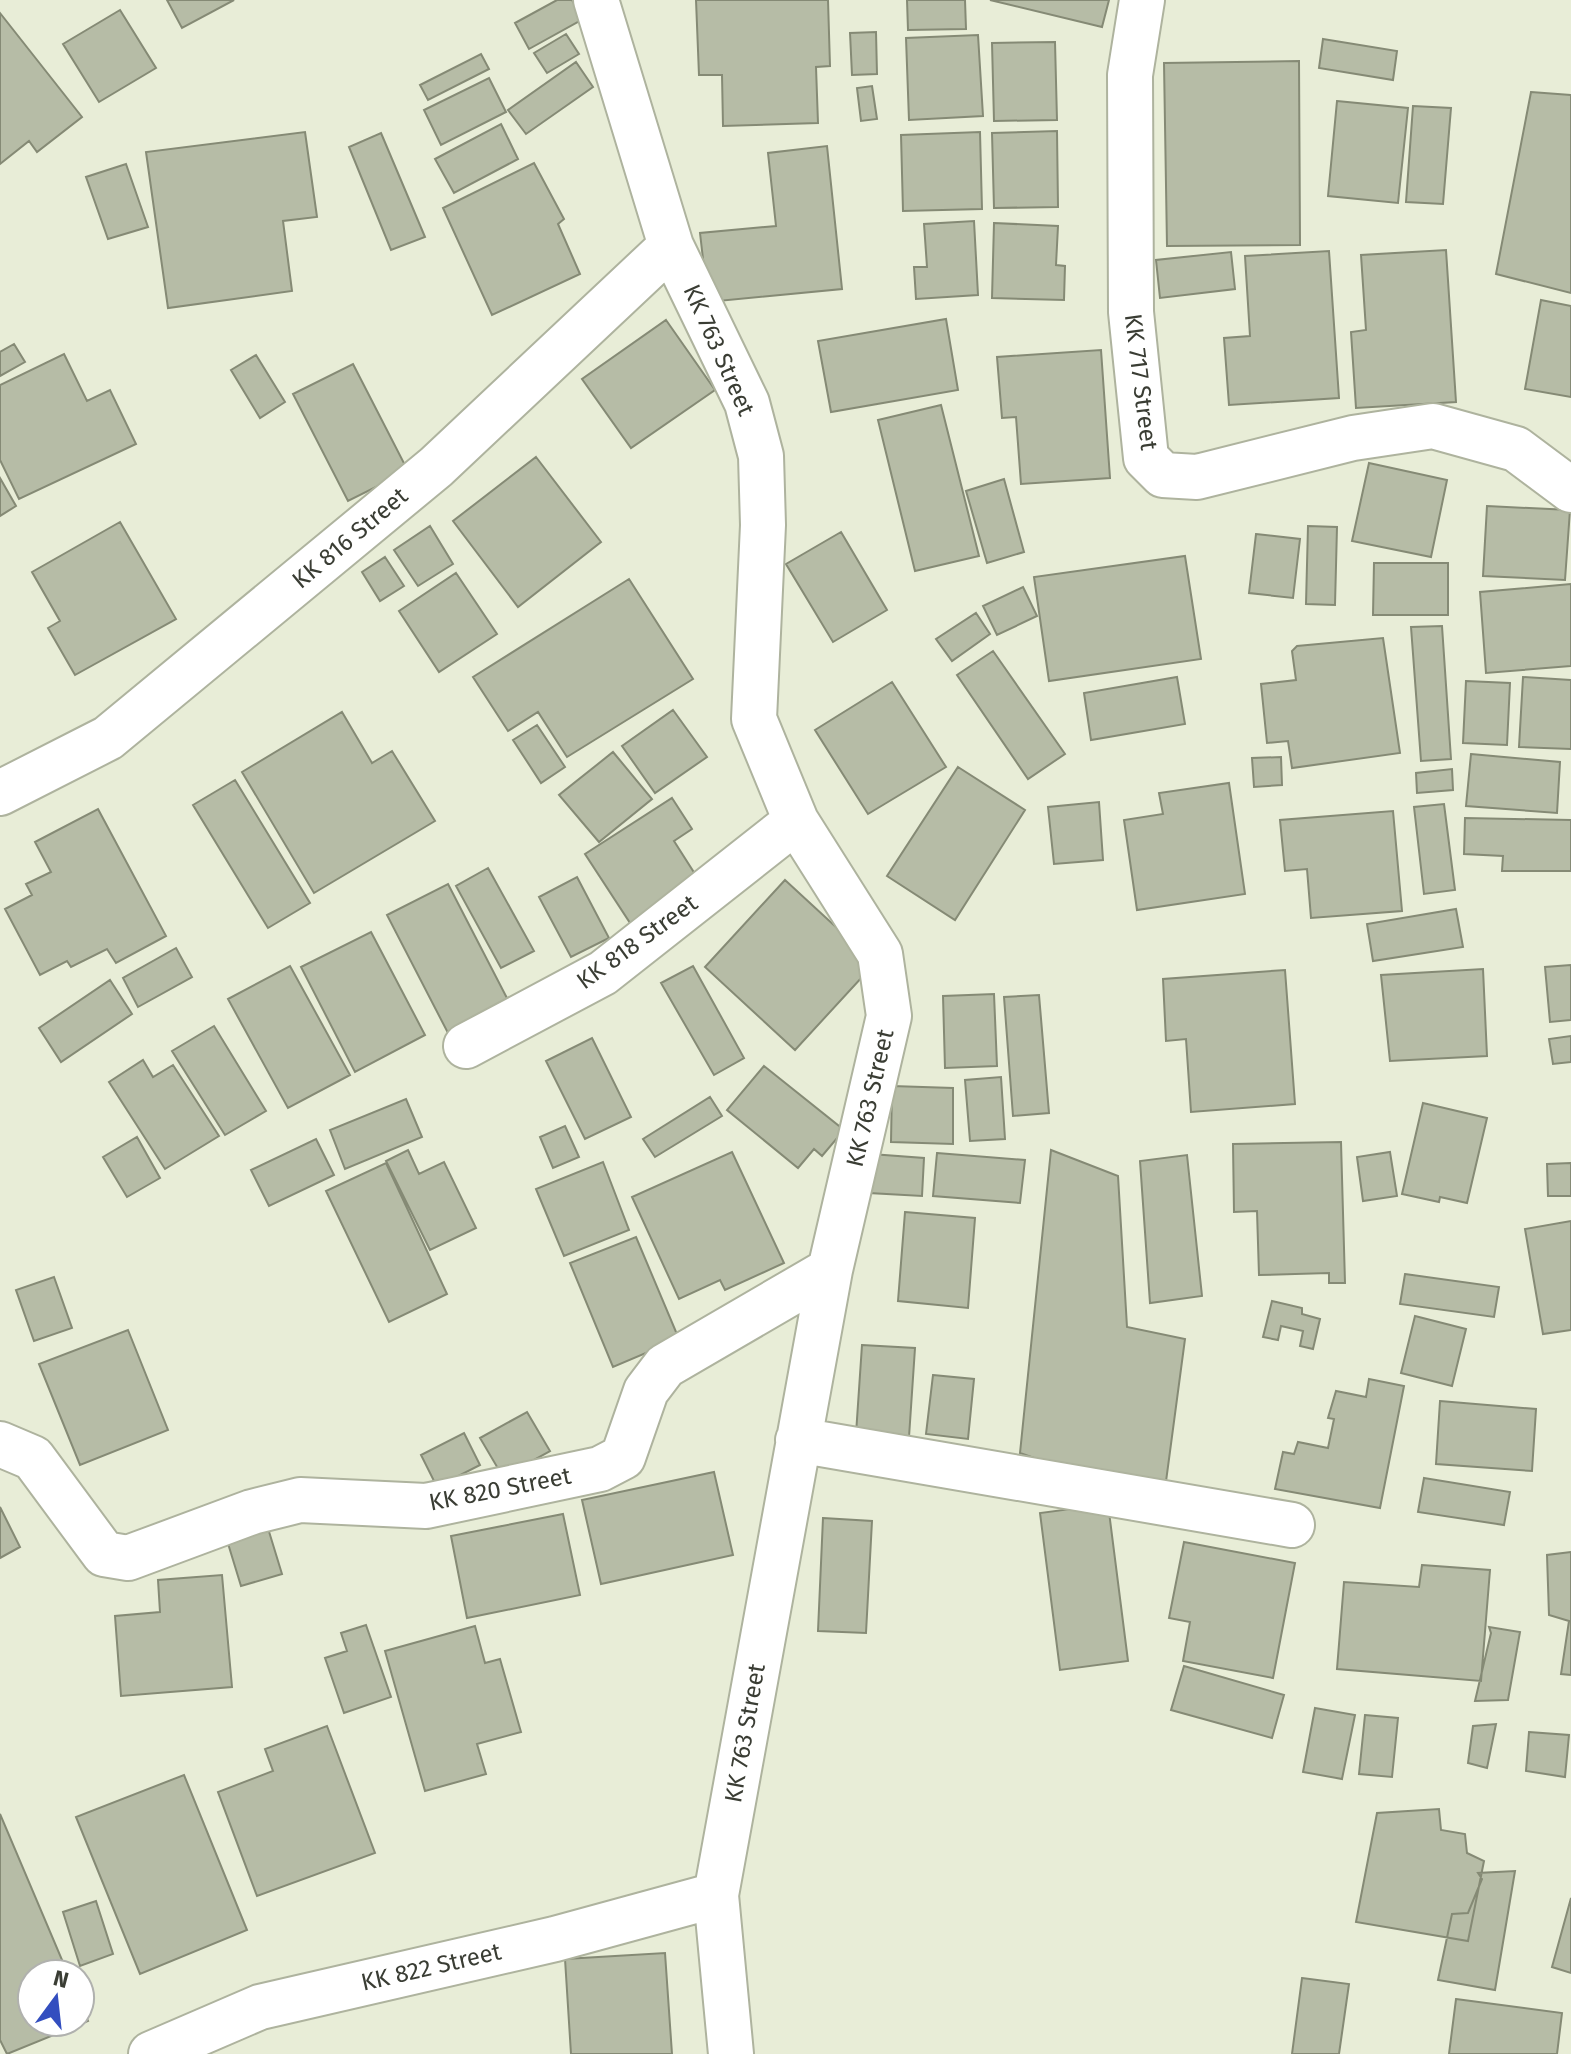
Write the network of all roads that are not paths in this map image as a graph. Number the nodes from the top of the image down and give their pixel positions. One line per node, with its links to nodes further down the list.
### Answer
1 (596, 0): 3 (street, KK 763 Street)
2 (1142, 0): 4 (street, KK 717 Street)
3 (671, 246): 5 (street, KK 816 Street); 6 (street, KK 763 Street)
4 (1571, 490)
5 (0, 793)
6 (796, 821): 7 (street, KK 818 Street); 8 (street, KK 763 Street)
7 (466, 1046)
8 (830, 1270): 9 (street, KK 763 Street); 10 (street, KK 820 Street)
9 (798, 1440): 11 (street); 12 (street, KK 763 Street)
10 (0, 1444)
11 (1292, 1525)
12 (716, 1895): 13 (street, KK 822 Street); 14 (street, KK 763 Street)
13 (151, 2054)
14 (731, 2054)

